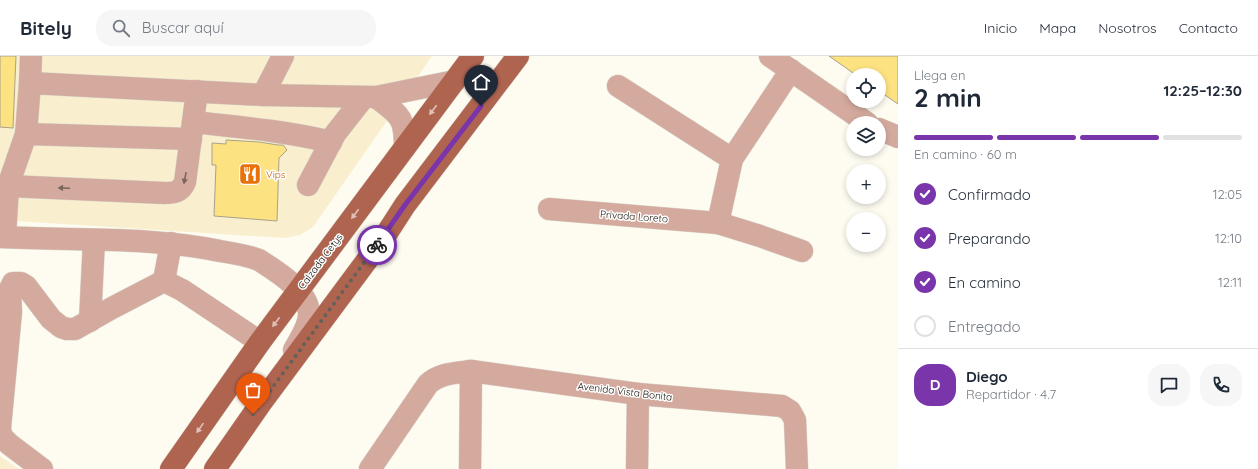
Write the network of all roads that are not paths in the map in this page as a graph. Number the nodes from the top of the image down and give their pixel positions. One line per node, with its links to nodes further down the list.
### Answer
1 (31, 56): 8 (street)
2 (283, 56): 11 (street)
3 (473, 56): 7 (main road, Calzada Cetys)
4 (501, 56): 23 (main road)
5 (518, 56): 23 (main road)
6 (782, 61): 13 (street); 20 (street)
7 (456, 81): 12 (street); 19 (main road, Calzada Cetys, one-way to 19)
8 (30, 83): 10 (street); 16 (street)
9 (618, 86): 20 (street)
10 (197, 91): 11 (street); 14 (street)
11 (263, 95): 12 (street)
12 (370, 97): 18 (street); 19 (street)
13 (857, 116)
14 (192, 131): 16 (street); 18 (street); 21 (street, one-way to 21)
15 (886, 132): 17 (street)
16 (26, 134): 21 (street)
17 (898, 137)
18 (331, 142): 22 (street)
19 (405, 147): 31 (main road, Calzada Cetys, one-way to 31)
20 (732, 159): 25 (street)
21 (14, 180): 26 (street)
22 (308, 185)
23 (405, 205): 36 (main road)
24 (549, 210): 25 (street, Privada Loreto)
25 (718, 223): 29 (street, Privada Loreto)
26 (7, 237): 27 (street)
27 (94, 240): 28 (street); 32 (street)
28 (171, 243): 30 (street); 31 (street)
29 (802, 251)
30 (164, 281): 32 (street); 33 (street)
31 (299, 290): 33 (main road, Calzada Cetys, one-way to 33); 36 (street)
32 (90, 321): 37 (street)
33 (260, 342): 39 (main road, Calzada Cetys, one-way to 39)
34 (471, 371): 35 (street, Avenida Vista Bonita); 41 (street, Avenida Vista Bonita); 42 (street)
35 (638, 394): 43 (street); 44 (street, Avenida Vista Bonita)
36 (261, 403): 40 (main road)
37 (0, 429): 38 (street)
38 (42, 469)
39 (171, 469)
40 (215, 469)
41 (370, 469)
42 (470, 469)
43 (637, 469)
44 (798, 469)

